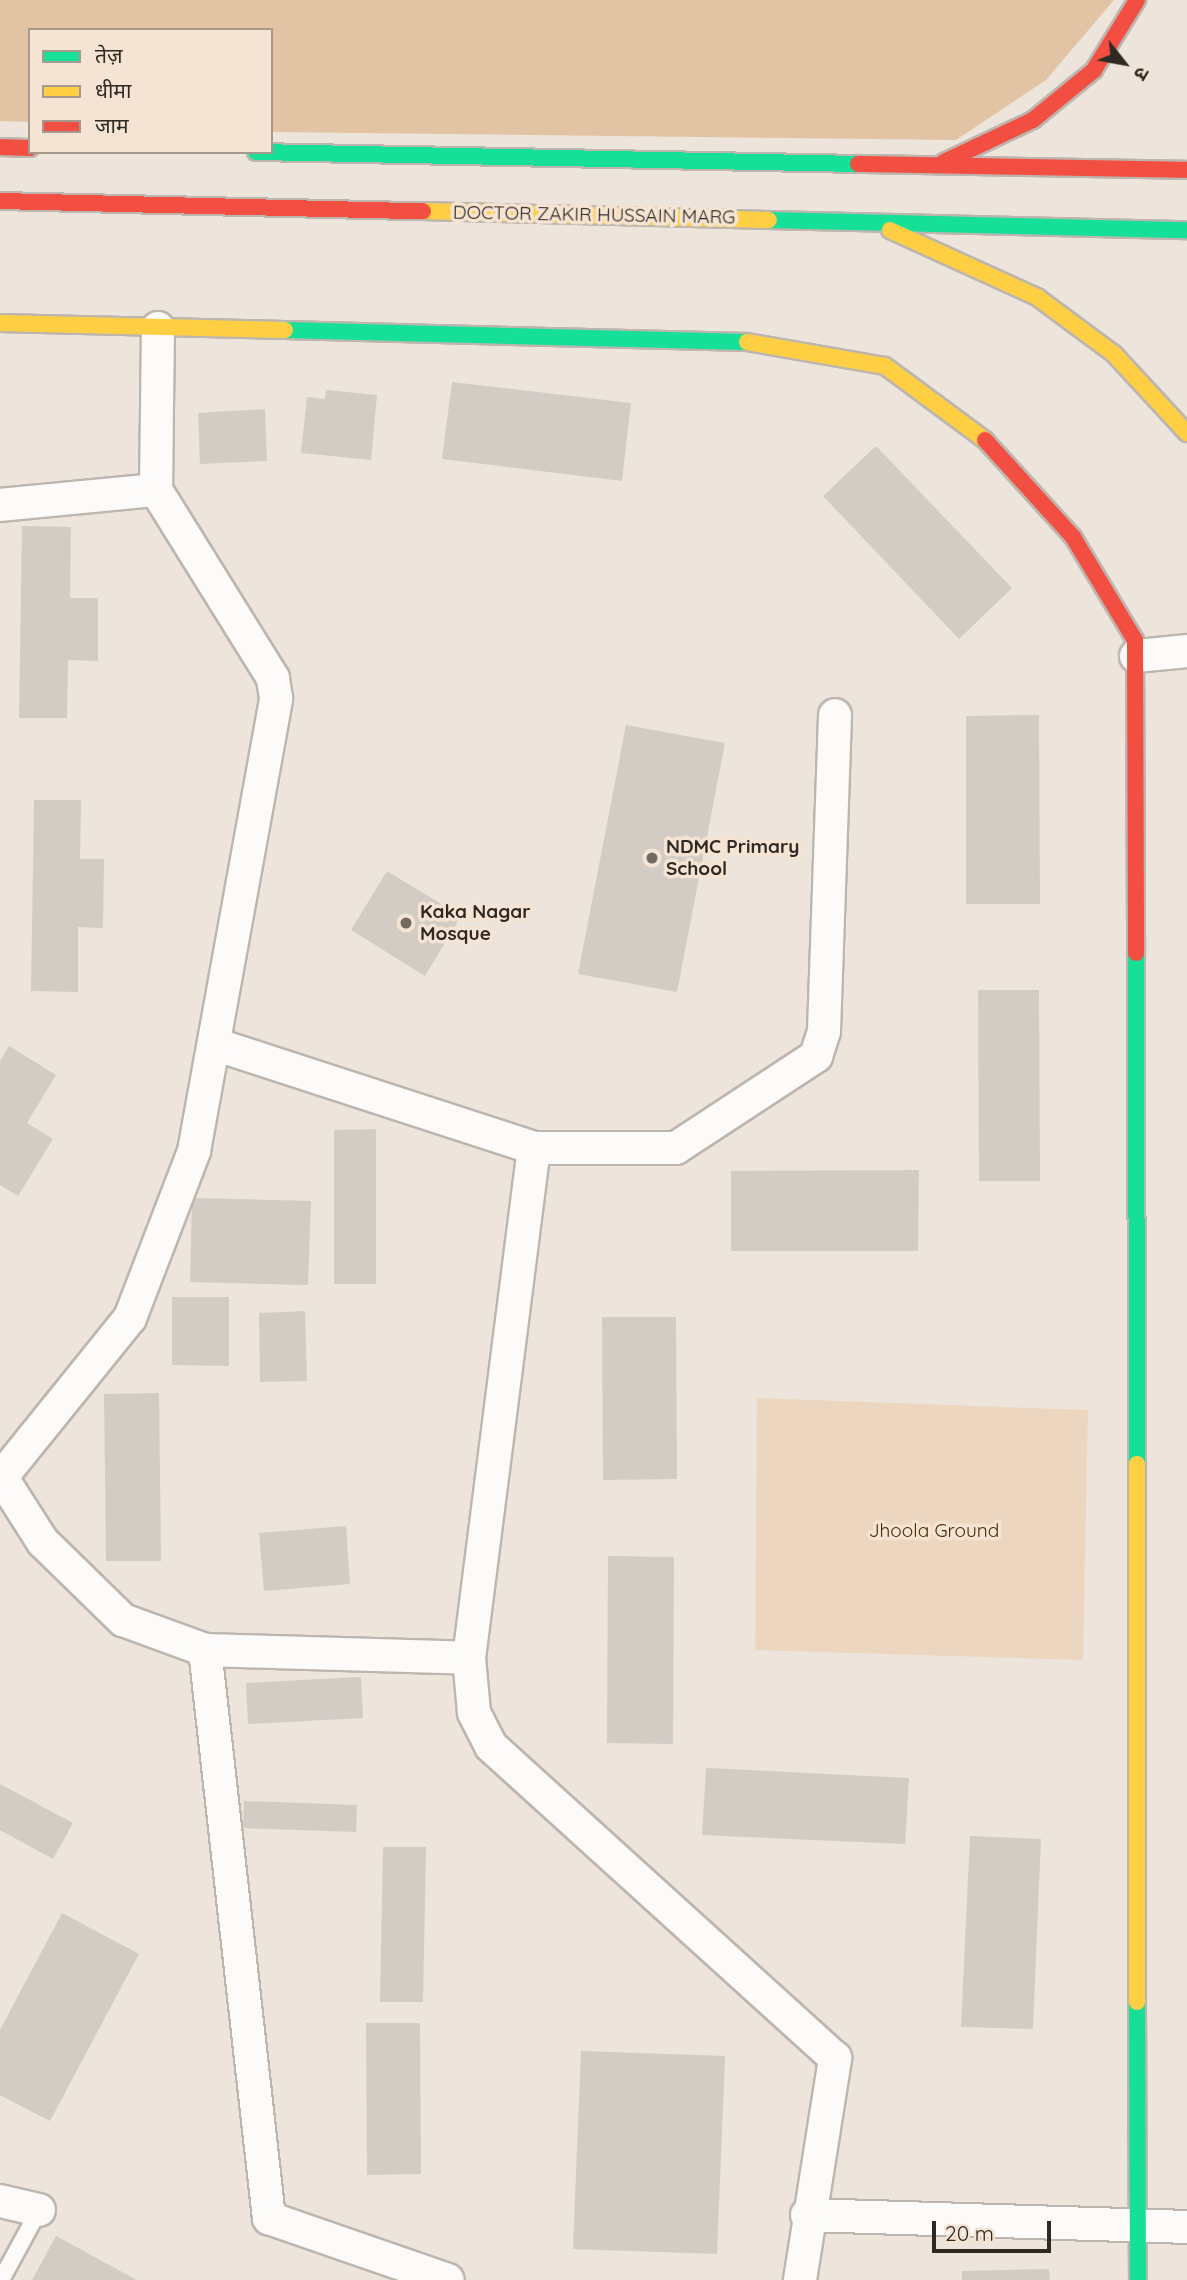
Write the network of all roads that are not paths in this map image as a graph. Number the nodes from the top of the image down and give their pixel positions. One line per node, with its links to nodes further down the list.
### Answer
1 (1137, 0): 5 (street)
2 (0, 147): 3 (street)
3 (28, 148)
4 (273, 152): 5 (street)
5 (936, 166): 6 (street)
6 (979, 166): 7 (street); 10 (street)
7 (1187, 170)
8 (0, 201): 9 (street, DOCTOR ZAKIR HUSSAIN MARG)
9 (872, 222): 10 (street, DOCTOR ZAKIR HUSSAIN MARG); 14 (street)
10 (976, 225): 11 (street, DOCTOR ZAKIR HUSSAIN MARG)
11 (1187, 230)
12 (0, 323): 13 (street)
13 (158, 328): 15 (street); 18 (street)
14 (1187, 433)
15 (156, 491): 16 (street); 20 (street)
16 (0, 505)
17 (1187, 651): 18 (street)
18 (1136, 656): 28 (street)
19 (835, 715): 21 (street)
20 (214, 1044): 21 (street); 22 (street)
21 (534, 1149): 24 (street)
22 (1, 1479): 23 (street)
23 (205, 1650): 24 (street); 31 (street)
24 (469, 1658): 27 (street)
25 (0, 2200): 26 (street)
26 (39, 2210): 30 (lane)
27 (807, 2215): 28 (street); 32 (street)
28 (1138, 2225): 29 (street); 33 (street)
29 (1187, 2227)
30 (1, 2280)
31 (448, 2280)
32 (800, 2280)
33 (1138, 2280)

